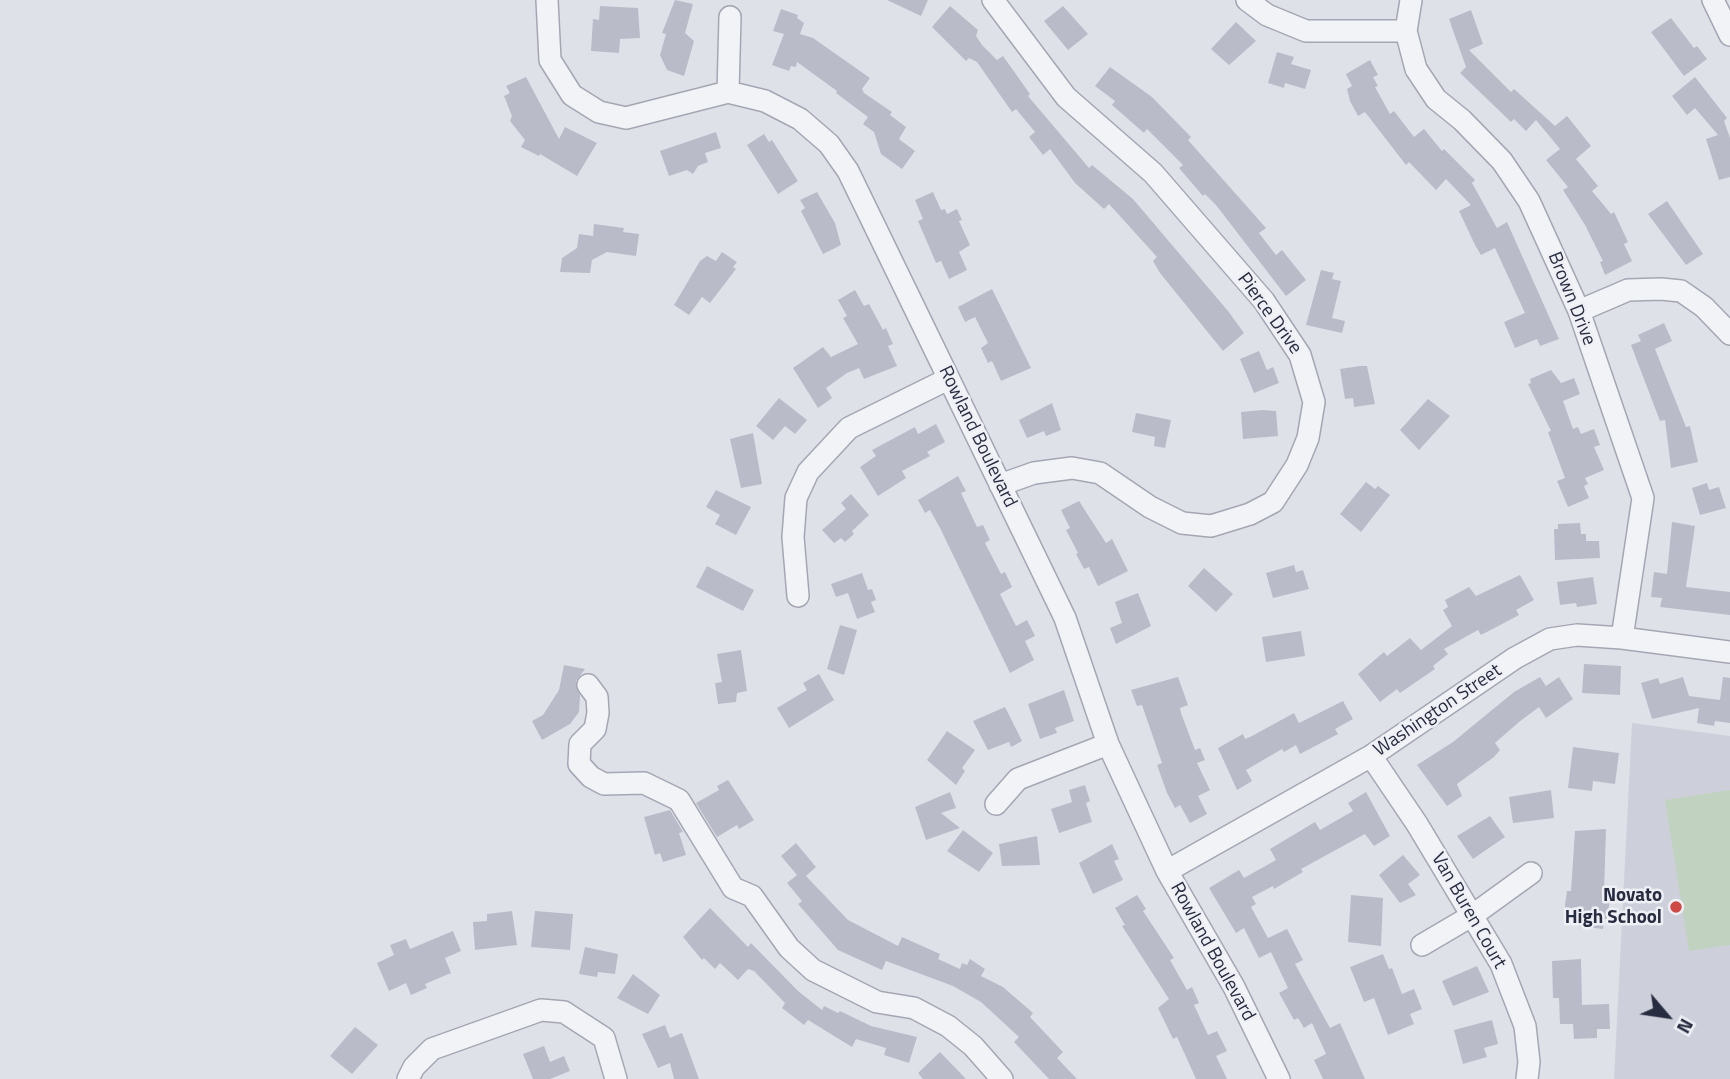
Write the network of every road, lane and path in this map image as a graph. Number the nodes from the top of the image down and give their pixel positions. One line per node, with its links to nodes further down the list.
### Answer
1 (547, 0): 9 (street)
2 (993, 0): 13 (street, Pierce Drive)
3 (1247, 0): 7 (street)
4 (1411, 0): 7 (street, Brown Drive)
5 (1713, 0): 8 (street)
6 (730, 17): 9 (street)
7 (1406, 31): 10 (street, Brown Drive)
8 (1730, 35)
9 (728, 92): 12 (street, Rowland Boulevard)
10 (1579, 312): 11 (street); 15 (street, Brown Drive)
11 (1730, 334)
12 (948, 379): 13 (street, Rowland Boulevard); 14 (street)
13 (1000, 485): 18 (street, Rowland Boulevard)
14 (798, 596)
15 (1622, 638): 16 (street, Washington Street); 19 (street, Washington Street)
16 (1730, 652)
17 (588, 685): 27 (street)
18 (1108, 744): 20 (street); 21 (street, Rowland Boulevard)
19 (1371, 757): 21 (street, Washington Street); 23 (street, Van Buren Court)
20 (996, 804)
21 (1167, 872): 28 (street, Rowland Boulevard)
22 (1531, 873): 23 (street)
23 (1473, 915): 24 (street); 29 (street, Van Buren Court)
24 (1422, 945)
25 (408, 1079): 26 (street)
26 (615, 1079)
27 (1002, 1079)
28 (1279, 1079)
29 (1527, 1079)

